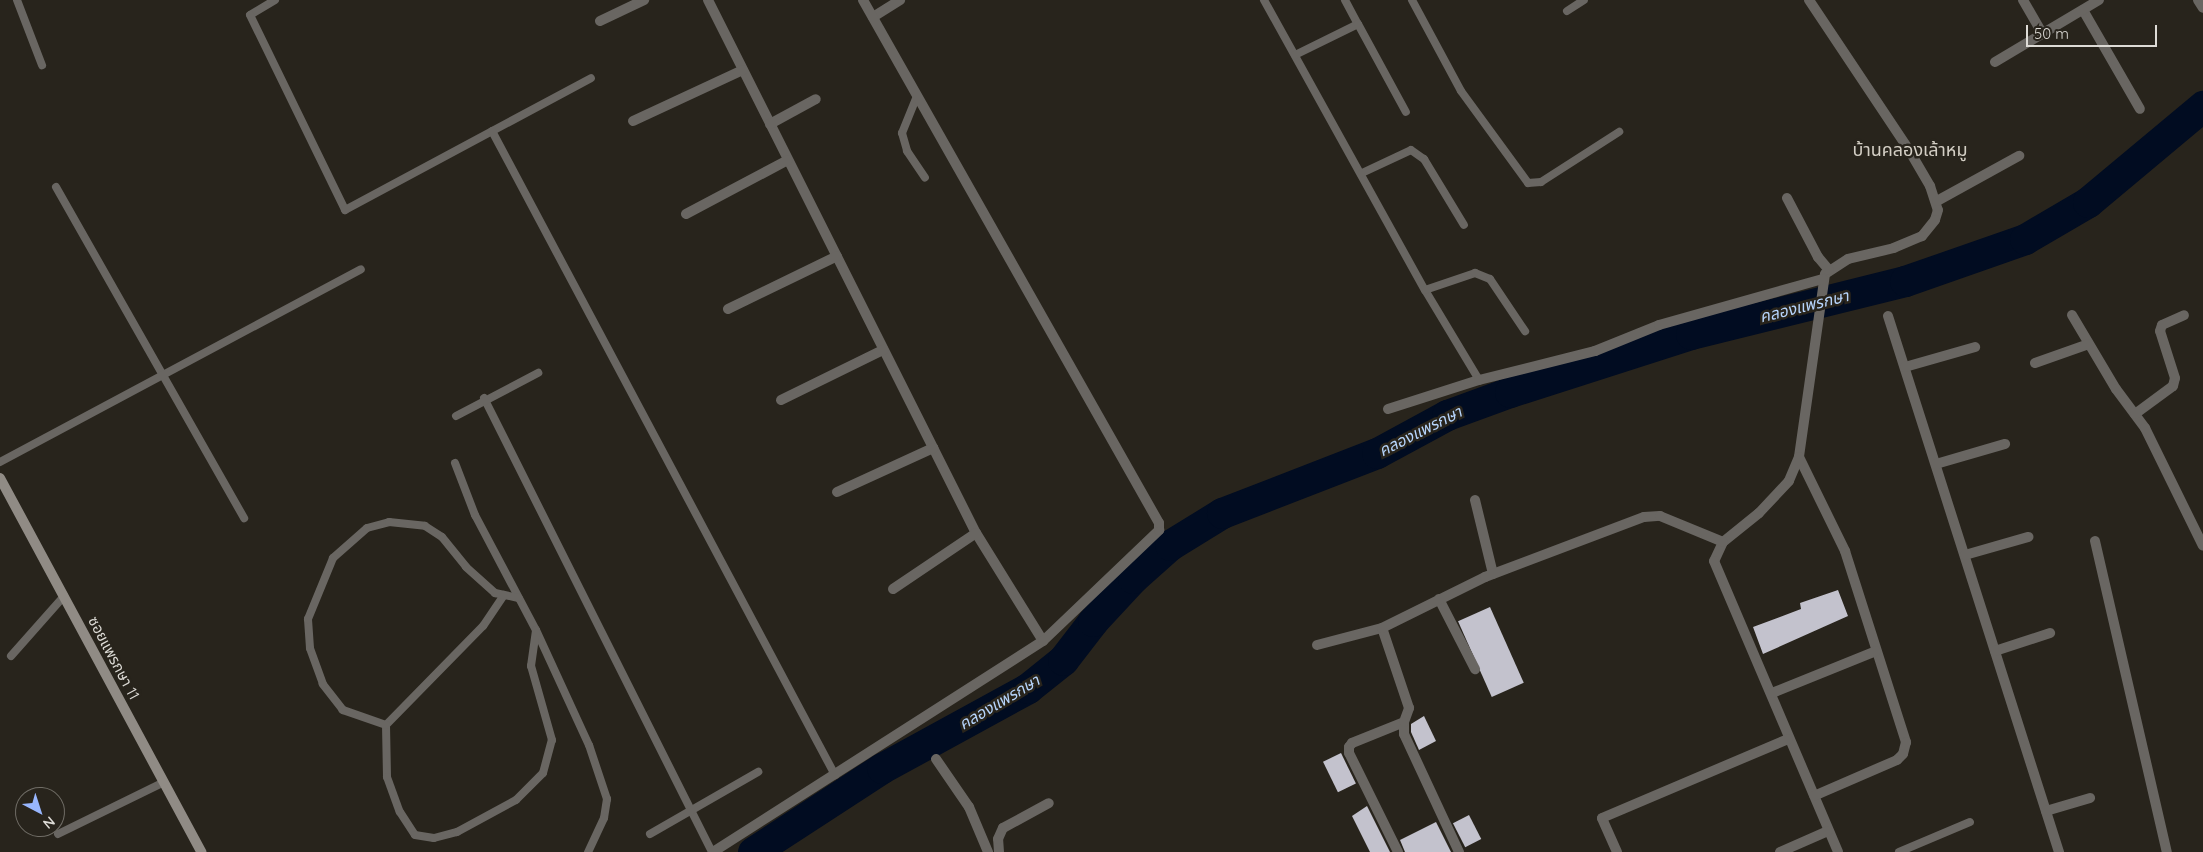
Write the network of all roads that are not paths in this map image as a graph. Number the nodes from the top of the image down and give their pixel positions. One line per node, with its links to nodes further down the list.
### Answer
1 (18, 0): 24 (lane)
2 (275, 0): 33 (lane)
3 (644, 0): 19 (street)
4 (708, 0): 25 (street)
5 (863, 0): 18 (street)
6 (900, 0): 18 (street)
7 (1264, 0): 22 (lane)
8 (1345, 0): 20 (lane)
9 (1412, 0): 34 (lane)
10 (1584, 0): 17 (lane)
11 (1809, 0): 41 (street)
12 (2023, 0): 21 (street)
13 (2099, 0): 16 (street)
14 (2198, 0): 15 (street)
15 (2203, 8)
16 (2083, 10): 21 (street); 29 (street)
17 (1567, 11)
18 (873, 17): 27 (street)
19 (600, 21)
20 (1358, 24): 22 (lane); 30 (lane)
21 (2043, 34): 23 (street)
22 (1295, 54): 37 (lane)
23 (1994, 62)
24 (42, 65)
25 (743, 70): 31 (street); 32 (street)
26 (591, 78): 33 (lane)
27 (917, 96): 38 (lane); 91 (street)
28 (816, 99): 32 (street)
29 (2140, 109)
30 (1406, 112)
31 (633, 121)
32 (770, 124): 36 (street)
33 (492, 130): 103 (lane)
34 (1619, 132)
35 (2019, 156): 41 (street)
36 (788, 160): 42 (street); 44 (street)
37 (1362, 173): 43 (lane); 47 (lane)
38 (924, 178)
39 (56, 187): 59 (lane)
40 (1787, 198): 46 (street)
41 (1937, 201): 46 (street)
42 (686, 214)
43 (1464, 225)
44 (836, 256): 48 (street); 55 (street)
45 (361, 269): 59 (lane)
46 (1825, 279): 60 (street); 68 (street)
47 (1425, 290): 52 (lane); 60 (lane)
48 (728, 309)
49 (2072, 315): 53 (street)
50 (2184, 315): 64 (street)
51 (1888, 316): 57 (street)
52 (1525, 330)
53 (2089, 344): 56 (street); 64 (street)
54 (1975, 347): 57 (street)
55 (883, 350): 62 (street); 67 (street)
56 (2034, 363)
57 (1905, 367): 71 (street)
58 (538, 373): 61 (lane)
59 (162, 375): 69 (lane); 75 (lane)
60 (1479, 380): 63 (street)
61 (484, 398): 65 (lane); 108 (lane)
62 (781, 400)
63 (1388, 409)
64 (2135, 414): 80 (street)
65 (456, 416)
66 (2005, 444): 71 (street)
67 (933, 448): 73 (street); 76 (street)
68 (1799, 457): 79 (street); 93 (street)
69 (0, 462)
70 (454, 463): 86 (lane)
71 (1936, 464): 81 (street)
72 (0, 478): 85 (street, ซอยแพรกษา 11)
73 (837, 492)
74 (1475, 500): 82 (street)
75 (244, 518)
76 (976, 534): 83 (street); 91 (street)
77 (2028, 536): 81 (street)
78 (2095, 540): 126 (street)
79 (1723, 542): 82 (street); 97 (street)
80 (2203, 546)
81 (1965, 555): 94 (street)
82 (1493, 574): 87 (street)
83 (893, 589)
84 (504, 595): 86 (lane); 99 (lane); 99 (lane)
85 (64, 596): 95 (lane); 104 (street, ซอยแพรกษา 11)
86 (518, 598): 89 (lane)
87 (1440, 599): 88 (street); 96 (street)
88 (1382, 628): 92 (street); 98 (street)
89 (536, 630): 99 (lane); 115 (lane)
90 (2050, 633): 94 (street)
91 (1043, 641): 103 (street)
92 (1317, 645)
93 (1876, 651): 97 (street); 105 (street)
94 (1995, 651): 109 (street)
95 (11, 656)
96 (1475, 669)
97 (1772, 693): 100 (street)
98 (1404, 722): 119 (street); 120 (street)
99 (386, 725)
100 (1788, 739): 105 (street); 121 (street)
101 (936, 759): 117 (street)
102 (758, 772): 108 (lane)
103 (835, 775): 116 (street)
104 (164, 782): 111 (lane); 114 (street, ซอยแพรกษา 11)
105 (1814, 796): 112 (street)
106 (2090, 798): 109 (street)
107 (1049, 804): 118 (street)
108 (691, 811): 113 (lane); 116 (lane)
109 (2046, 811): 125 (street)
110 (1970, 822): 124 (lane)
111 (65, 831)
112 (1828, 831): 122 (street); 123 (street)
113 (650, 834)
114 (201, 852)
115 (588, 852)
116 (713, 852)
117 (988, 852)
118 (999, 852)
119 (1398, 852)
120 (1459, 852)
121 (1616, 852)
122 (1780, 852)
123 (1838, 852)
124 (1899, 852)
125 (2059, 852)
126 (2167, 852)

